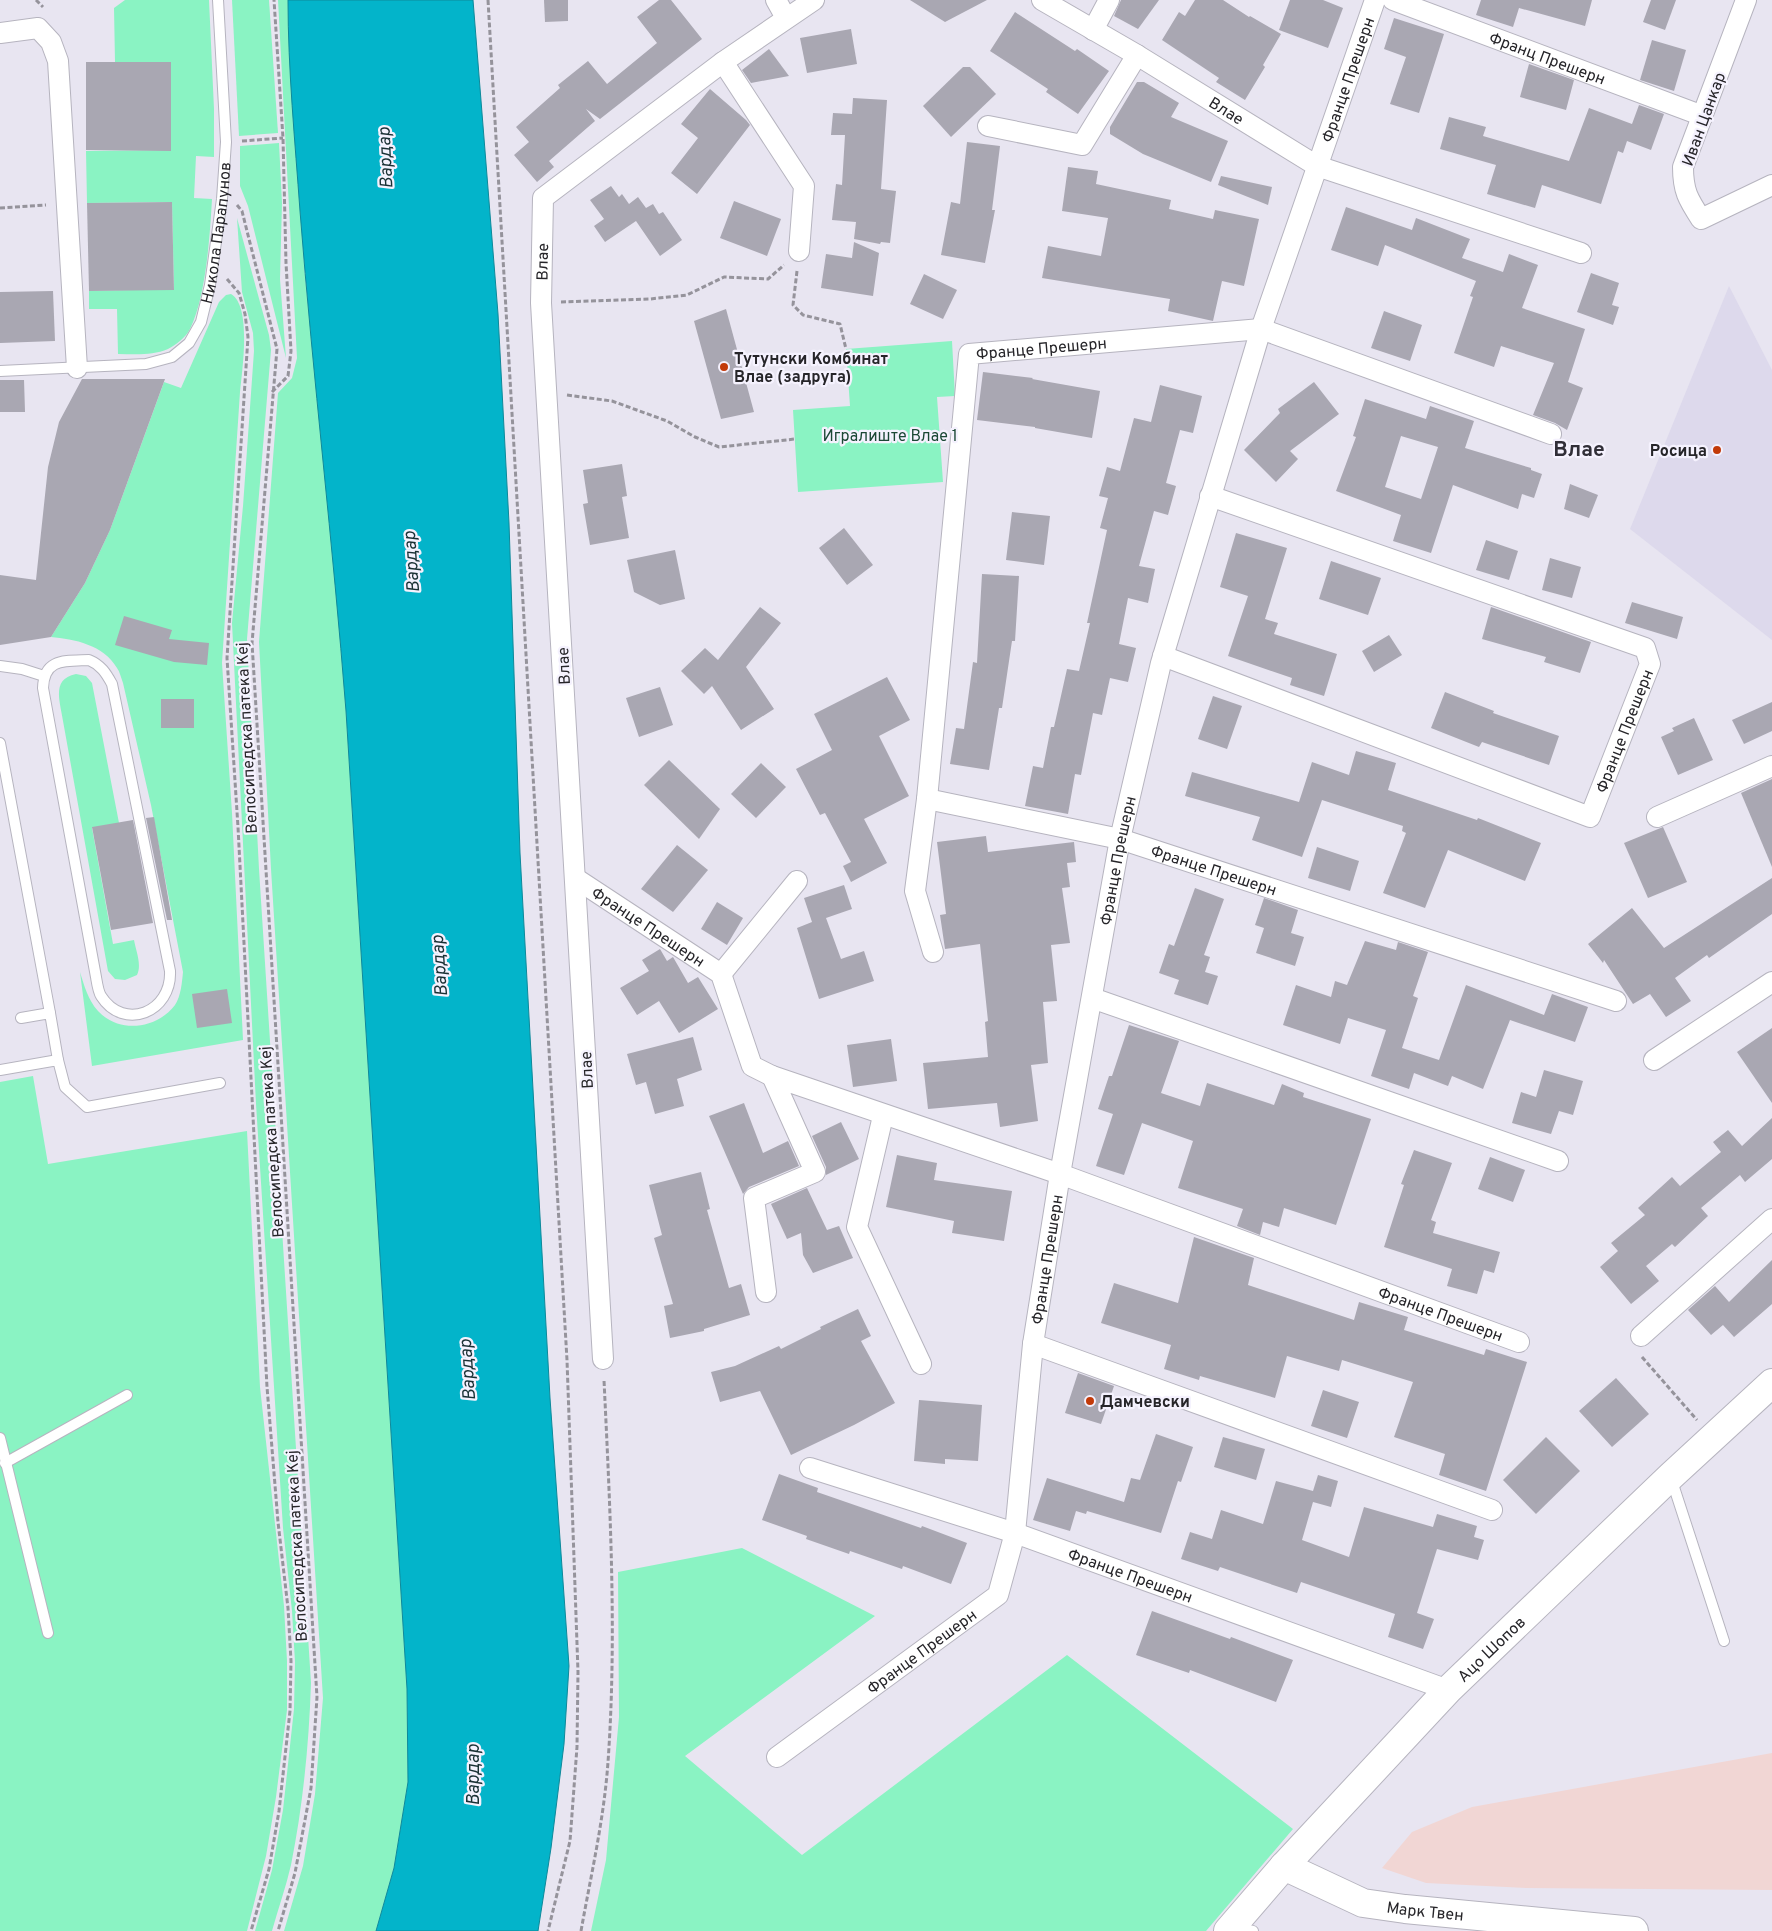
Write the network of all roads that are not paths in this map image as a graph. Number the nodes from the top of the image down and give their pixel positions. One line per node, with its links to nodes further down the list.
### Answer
1 (218, 0): 21 (lane, Никола Парапунов)
2 (776, 0): 9 (street)
3 (814, 0): 9 (street, Влае)
4 (1042, 0): 10 (street, Влае)
5 (1109, 0): 10 (street)
6 (1375, 0): 16 (street, Францe Прешерн)
7 (1393, 0): 14 (street, Франц Прешерн)
8 (1746, 0): 14 (street, Иван Цанкар)
9 (786, 18): 13 (street, Влае)
10 (1093, 30): 12 (street, Влае)
11 (0, 33): 21 (street)
12 (1137, 55): 15 (street); 16 (street, Влае)
13 (723, 62): 18 (street); 33 (street, Влае)
14 (1703, 116): 17 (street, Иван Цанкар)
15 (988, 126)
16 (1317, 166): 19 (street); 20 (street, Францe Прешерн)
17 (1772, 185)
18 (799, 251)
19 (1581, 252)
20 (1261, 329): 23 (street, Францe Прешерн); 24 (street, Францe Прешерн); 30 (street, Францe Прешерн)
21 (77, 368): 22 (lane, Никола Парапунов)
22 (0, 371)
23 (1550, 434)
24 (1210, 496): 25 (street, Францe Прешерн); 25 (street, Францe Прешерн)
25 (1163, 656): 32 (street, Францe Прешерн)
26 (0, 666): 27 (lane)
27 (44, 676): 27 (lane)
28 (0, 743): 40 (lane)
29 (1772, 766): 31 (street)
30 (927, 799): 32 (street, Франце Прешерн); 35 (street)
31 (1657, 817)
32 (1120, 838): 38 (street, Францe Прешерн); 39 (street, Франце Прешерн)
33 (575, 878): 36 (street, Франце Прешерн); 55 (street, Влае)
34 (797, 882): 36 (street, Франце Прешерн)
35 (933, 952)
36 (721, 974): 45 (street, Франце Прешерн)
37 (1772, 982): 43 (street)
38 (1092, 998): 48 (street); 49 (street, Францe Прешерн)
39 (1616, 1001)
40 (50, 1013): 41 (lane); 42 (lane)
41 (21, 1018)
42 (58, 1060): 44 (lane); 46 (lane)
43 (1654, 1060)
44 (0, 1070)
45 (772, 1076): 47 (street, Франце Прешерн); 51 (street)
46 (220, 1083)
47 (883, 1116): 49 (street, Франце Прешерн); 56 (street)
48 (1558, 1161)
49 (1060, 1174): 53 (street, Франце Прешерн); 54 (street, Францe Прешерн)
50 (1772, 1219): 52 (street)
51 (766, 1292)
52 (1641, 1336)
53 (1519, 1342)
54 (1033, 1344): 63 (street); 64 (street, Францe Прешерн)
55 (603, 1359)
56 (921, 1364)
57 (1772, 1383): 62 (street, Ацо Шопов)
58 (127, 1395): 60 (lane)
59 (0, 1438): 60 (lane)
60 (6, 1463): 65 (lane)
61 (810, 1468): 64 (street, Франце Прешерн)
62 (1671, 1476): 66 (lane); 67 (street, Ацо Шопов)
63 (1492, 1510)
64 (1015, 1533): 67 (street, Франце Прешерн); 68 (street, Францe Прешерн)
65 (48, 1634)
66 (1724, 1641)
67 (1448, 1690): 69 (street, Ацо Шопов)
68 (777, 1757)
69 (1284, 1866): 70 (street, Ацо Шопов); 71 (street, Марк Твен)
70 (1238, 1930)
71 (1634, 1931)

